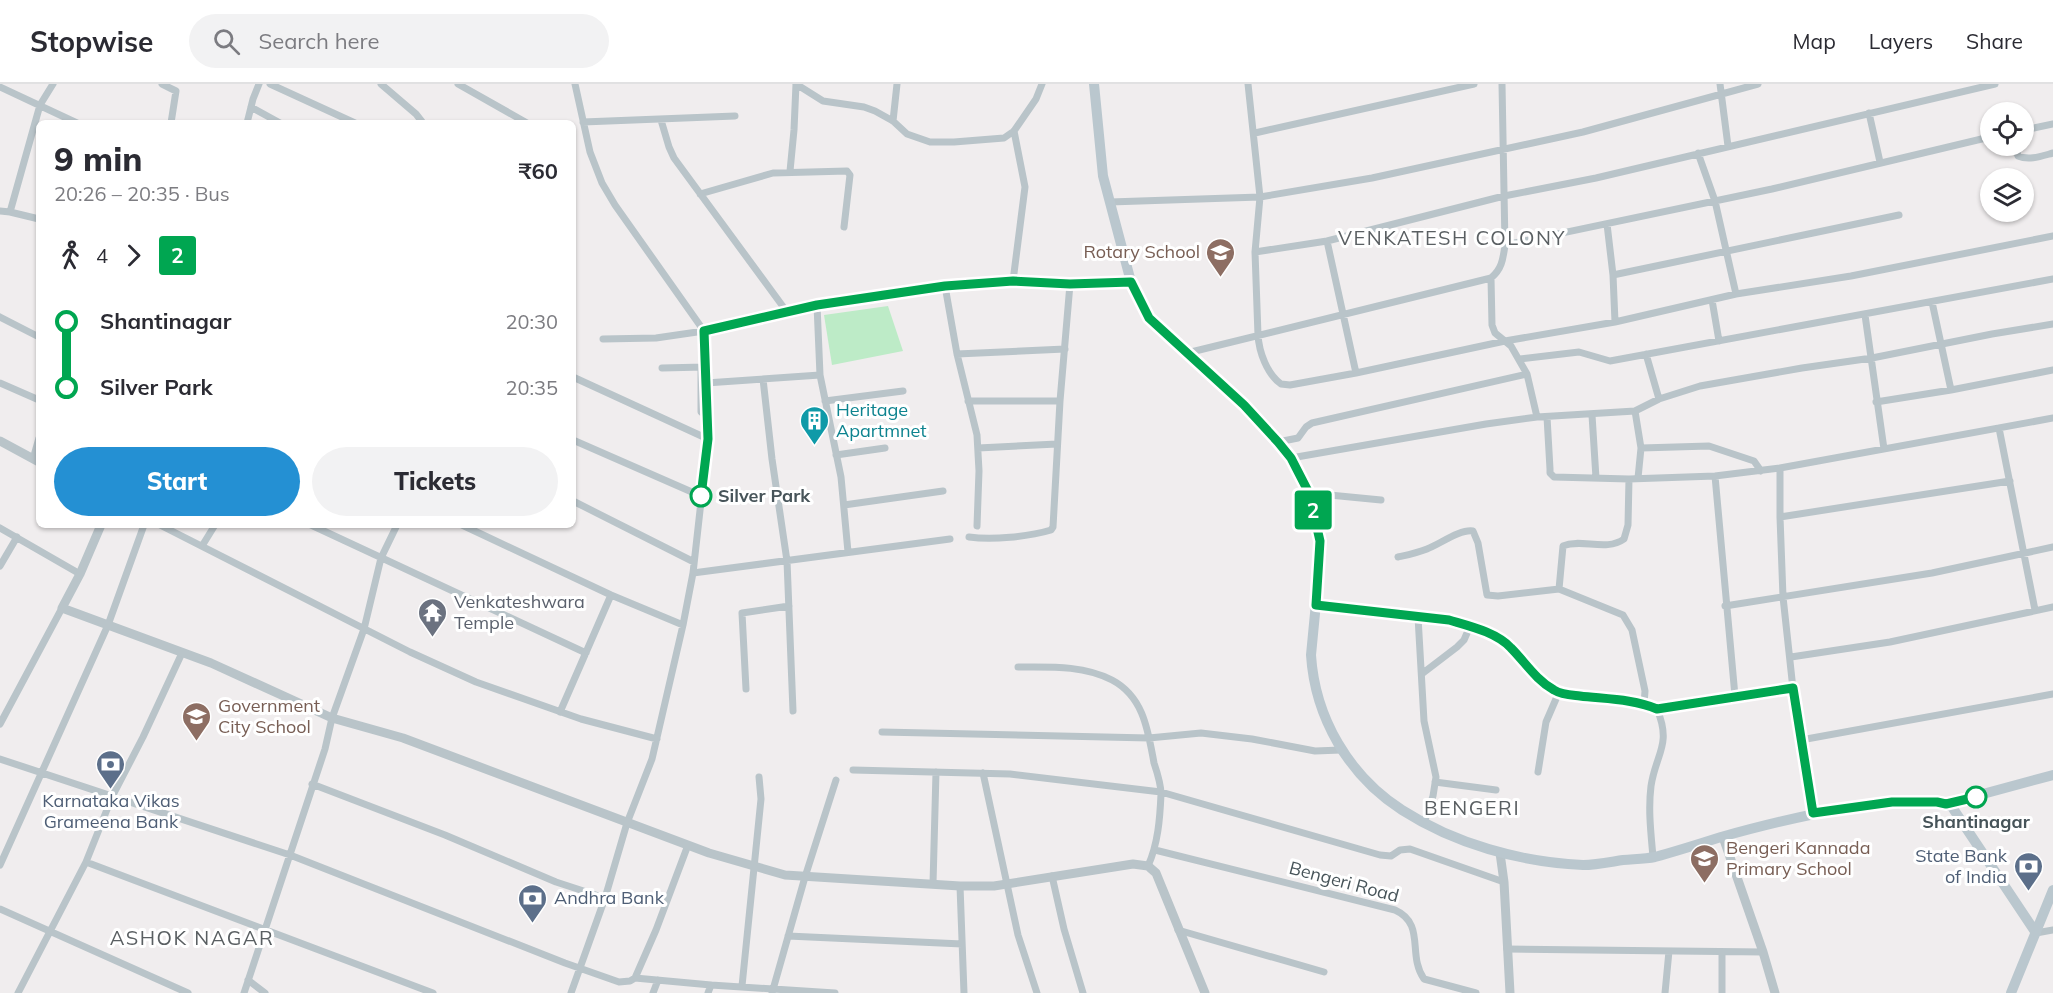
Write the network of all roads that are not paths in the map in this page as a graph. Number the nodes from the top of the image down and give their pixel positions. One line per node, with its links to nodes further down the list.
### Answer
1 (53, 84): 21 (street)
2 (162, 84): 19 (street)
3 (259, 84): 22 (street)
4 (270, 84): 29 (street)
5 (381, 84): 30 (street)
6 (458, 84): 31 (street)
7 (575, 84): 33 (street)
8 (796, 84): 34 (street); 46 (street)
9 (897, 84): 34 (street)
10 (1042, 84): 37 (street)
11 (1094, 84): 51 (main road)
12 (1248, 84): 38 (street)
13 (1474, 84): 38 (street)
14 (1502, 84): 41 (street)
15 (1720, 84): 20 (street)
16 (1758, 84): 20 (street)
17 (1995, 84): 23 (street)
18 (0, 87): 21 (street)
19 (177, 87): 26 (street)
20 (1721, 93): 40 (street); 41 (street)
21 (40, 105): 25 (street); 53 (street)
22 (250, 107): 27 (street); 28 (street)
23 (1869, 112): 40 (street); 45 (street)
24 (735, 116): 32 (street)
25 (71, 120)
26 (172, 120)
27 (248, 120)
28 (274, 120)
29 (348, 120)
30 (421, 120)
31 (522, 120)
32 (661, 120): 33 (street); 47 (street)
33 (583, 122): 80 (street)
34 (894, 122): 37 (street)
35 (2053, 124): 36 (street)
36 (2034, 127)
37 (1014, 131): 66 (street)
38 (1255, 133): 49 (street)
39 (1980, 138): 45 (street)
40 (1728, 146): 42 (street)
41 (1504, 148): 48 (street); 49 (street)
42 (1698, 153): 48 (street); 50 (street)
43 (2053, 153): 44 (street)
44 (2018, 156)
45 (1880, 162): 50 (street)
46 (790, 171): 47 (street); 57 (street)
47 (700, 194): 74 (street)
48 (1504, 196): 59 (street); 60 (street)
49 (1260, 197): 51 (street); 62 (street)
50 (1715, 201): 56 (street); 61 (street)
51 (1110, 202): 67 (main road)
52 (0, 211): 53 (street)
53 (10, 212): 55 (street)
54 (1899, 215): 61 (street)
55 (36, 218)
56 (1607, 224): 60 (street); 63 (street)
57 (844, 227)
58 (2053, 236): 70 (street)
59 (1327, 241): 62 (street); 75 (street)
60 (1504, 245): 64 (street)
61 (1727, 250): 63 (street); 70 (street)
62 (1255, 252): 81 (street)
63 (1613, 275): 78 (street)
64 (1491, 278): 75 (street); 85 (street)
65 (2053, 279): 72 (street)
66 (1013, 281): 68 (street); 69 (street)
67 (1131, 282): 68 (street); 88 (main road)
68 (1070, 284): 87 (street)
69 (945, 286): 73 (street); 89 (street)
70 (1736, 294): 71 (street)
71 (1712, 300): 78 (street); 84 (street)
72 (1932, 302): 76 (street); 86 (street)
73 (817, 305): 74 (street); 98 (street)
74 (786, 312): 80 (street)
75 (1343, 313): 81 (street); 96 (street)
76 (1864, 315): 84 (street); 91 (street)
77 (0, 317): 82 (street)
78 (1615, 321): 85 (street)
79 (2053, 324): 86 (street)
80 (704, 331): 83 (street); 93 (street)
81 (1258, 334): 88 (street); 96 (street)
82 (36, 335)
83 (603, 339)
84 (1719, 340): 90 (street)
85 (1505, 341): 92 (street); 96 (street)
86 (1942, 345): 91 (street); 103 (street)
87 (1065, 349): 89 (street); 109 (street)
88 (1187, 353): 121 (main road)
89 (957, 354): 108 (street)
90 (1646, 354): 92 (street); 106 (street)
91 (1872, 358): 106 (street); 110 (street)
92 (1520, 359): 97 (street)
93 (703, 367): 94 (street); 102 (street); 112 (street)
94 (662, 368)
95 (2053, 370): 103 (street)
96 (1356, 373)
97 (1527, 374): 114 (street); 121 (street)
98 (820, 375): 100 (street); 107 (street)
99 (576, 378): 118 (street)
100 (763, 379): 102 (street); 162 (street)
101 (0, 383): 105 (street)
102 (706, 383): 112 (street)
103 (1951, 390): 110 (street)
104 (903, 391): 107 (street)
105 (36, 399)
106 (1659, 399): 111 (street)
107 (825, 401): 127 (street)
108 (968, 401): 109 (street); 124 (street)
109 (1060, 401): 122 (street)
110 (1876, 402): 126 (street)
111 (1635, 411): 113 (street); 125 (street)
112 (707, 415): 118 (street)
113 (1592, 415): 115 (street); 133 (street)
114 (1537, 417): 115 (street); 128 (street)
115 (1547, 417): 133 (street)
116 (2053, 418): 117 (street)
117 (1999, 429): 126 (street); 136 (street)
118 (708, 439): 139 (street)
119 (0, 441): 129 (street)
120 (576, 441): 139 (street)
121 (1278, 442): 128 (main road)
122 (1057, 444): 124 (street); 154 (street)
123 (885, 447): 127 (street)
124 (978, 448): 144 (street)
125 (1641, 448): 131 (street); 134 (street)
126 (1884, 449): 130 (street)
127 (836, 455): 142 (street)
128 (1291, 458): 138 (main road)
129 (36, 460)
130 (1780, 468): 131 (street); 143 (street)
131 (1761, 471): 132 (street)
132 (1715, 476): 134 (street); 172 (street)
133 (1596, 478): 135 (street)
134 (1638, 478): 135 (street)
135 (1629, 479): 167 (street)
136 (2010, 481): 143 (street); 159 (street)
137 (943, 491): 142 (street)
138 (1309, 493): 140 (street); 170 (main road)
139 (700, 496): 163 (street)
140 (1381, 500)
141 (576, 503): 163 (street)
142 (844, 505): 158 (street)
143 (1780, 517): 169 (street)
144 (977, 526)
145 (0, 528): 153 (street)
146 (100, 528): 166 (street)
147 (143, 528): 177 (street)
148 (166, 528): 156 (street)
149 (213, 528): 156 (street)
150 (317, 528): 161 (street)
151 (396, 528): 161 (street)
152 (468, 528): 168 (street)
153 (17, 537): 164 (street); 166 (street)
154 (969, 537)
155 (950, 539): 158 (street)
156 (202, 546): 180 (street)
157 (2053, 547): 159 (street)
158 (849, 552): 162 (street)
159 (2024, 553): 169 (street); 175 (street)
160 (1398, 557): 167 (street)
161 (381, 558): 180 (street); 182 (street)
162 (787, 561): 165 (street); 171 (street)
163 (694, 562): 165 (street)
164 (0, 566)
165 (693, 573): 178 (street)
166 (80, 574): 174 (street)
167 (1559, 589): 191 (street)
168 (610, 595): 178 (street); 182 (street)
169 (1783, 597): 172 (street); 183 (street)
170 (1316, 605): 176 (street); 201 (main road)
171 (789, 606): 187 (street); 193 (street)
172 (1725, 606): 190 (street)
173 (2053, 607): 175 (street)
174 (62, 608): 177 (street); 196 (street)
175 (2035, 610): 183 (street)
176 (1418, 617): 179 (street); 185 (street)
177 (108, 625): 181 (street); 207 (street)
178 (683, 625): 199 (street)
179 (1470, 626): 185 (street); 188 (street)
180 (364, 628): 194 (street); 195 (street)
181 (182, 653): 195 (street); 215 (street)
182 (586, 653): 194 (street)
183 (1791, 657): 186 (street)
184 (1018, 667): 198 (street)
185 (1423, 673): 211 (street)
186 (1793, 688): 190 (street); 200 (street)
187 (746, 689)
188 (1558, 692): 191 (street); 205 (street)
189 (2053, 694): 200 (street)
190 (1735, 696): 192 (street)
191 (1644, 704): 192 (street)
192 (1657, 709): 225 (street)
193 (794, 711)
194 (561, 712): 199 (street)
195 (332, 718): 212 (street); 218 (street)
196 (0, 724)
197 (882, 732): 198 (street)
198 (1149, 738): 201 (street); 214 (street)
199 (657, 739): 218 (street)
200 (1801, 740): 217 (street)
201 (1341, 750): 219 (main road)
202 (0, 759): 207 (street)
203 (853, 770): 204 (street)
204 (936, 772): 206 (street); 233 (street)
205 (1539, 772)
206 (983, 773): 214 (street); 234 (street)
207 (42, 774): 215 (street); 227 (street)
208 (2053, 775): 216 (main road)
209 (759, 777): 228 (street)
210 (836, 780): 231 (street)
211 (1435, 782): 213 (street); 219 (street)
212 (312, 784): 224 (street); 237 (street)
213 (1496, 790)
214 (1161, 792): 222 (street); 232 (street)
215 (112, 797): 224 (street); 226 (street)
216 (1946, 804): 217 (main road); 243 (main road)
217 (1813, 813): 220 (main road)
218 (627, 823): 221 (street); 237 (street)
219 (1424, 823): 223 (main road)
220 (1723, 837): 225 (main road); 248 (street)
221 (688, 845): 228 (street); 252 (street)
222 (1155, 850): 229 (street); 271 (street, Bengeri Road)
223 (1500, 853): 225 (main road); 232 (street)
224 (290, 855): 239 (street); 250 (street)
225 (1653, 857)
226 (86, 862): 239 (street); 240 (street)
227 (0, 865)
228 (754, 866): 231 (street); 256 (street)
229 (1148, 866): 230 (street); 241 (street)
230 (1052, 876): 234 (street); 269 (street)
231 (805, 877): 233 (street); 244 (street)
232 (1504, 882): 246 (street)
233 (933, 884): 235 (street)
234 (1008, 884): 235 (street); 268 (street)
235 (960, 886): 245 (street)
236 (2053, 890): 243 (main road)
237 (605, 898): 250 (street)
238 (0, 909): 240 (street)
239 (266, 929): 253 (street); 262 (street)
240 (50, 930): 258 (street); 259 (street)
241 (1178, 930): 251 (street); 270 (street)
242 (2053, 930): 243 (street)
243 (2036, 933): 276 (main road)
244 (788, 936): 245 (street); 257 (street)
245 (962, 944): 267 (street)
246 (1507, 949): 247 (street); 272 (street)
247 (1669, 951): 249 (street); 273 (street)
248 (1763, 952): 249 (street); 275 (street)
249 (1722, 953): 274 (street)
250 (579, 968): 252 (street); 263 (street)
251 (1324, 972)
252 (635, 978): 254 (street)
253 (248, 980): 260 (street); 261 (street)
254 (658, 980): 255 (street); 264 (street)
255 (711, 985): 256 (street); 265 (street)
256 (744, 986): 257 (street)
257 (771, 989): 266 (street)
258 (18, 993)
259 (188, 993)
260 (244, 993)
261 (265, 993)
262 (433, 993)
263 (571, 993)
264 (653, 993)
265 (708, 993)
266 (835, 993)
267 (964, 993)
268 (1037, 993)
269 (1083, 993)
270 (1205, 993)
271 (1476, 993)
272 (1510, 993)
273 (1665, 993)
274 (1722, 993)
275 (1775, 993)
276 (2011, 993)

